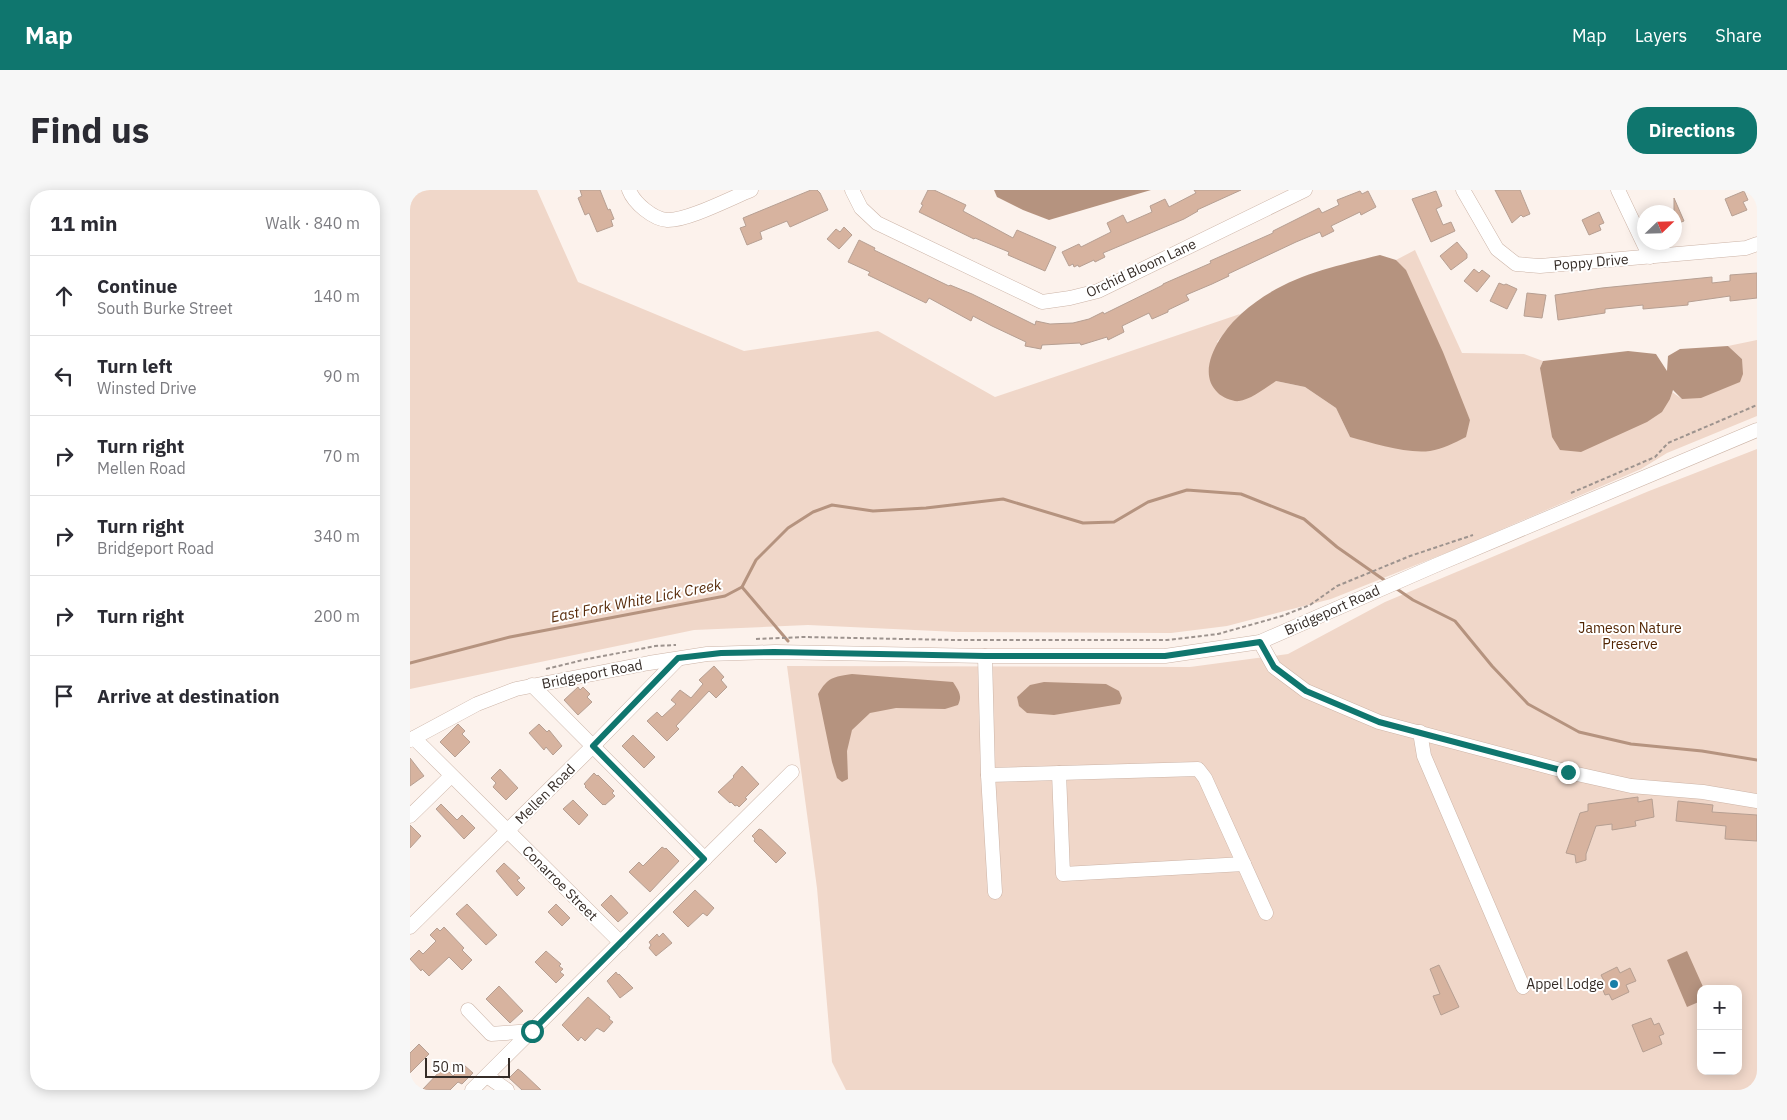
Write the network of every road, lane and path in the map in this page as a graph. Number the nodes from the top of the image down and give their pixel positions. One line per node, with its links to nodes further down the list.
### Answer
1 (629, 190): 2 (street)
2 (751, 190)
3 (852, 190): 6 (street, Orchid Bloom Lane)
4 (1463, 190): 8 (street, Poppy Drive)
5 (1618, 190): 8 (street)
6 (1300, 191)
7 (1757, 244): 8 (street, Poppy Drive)
8 (1650, 257)
9 (1757, 405): 11 (path)
10 (1757, 430): 14 (street, Bridgeport Road)
11 (1566, 495)
12 (1478, 533): 13 (path)
13 (774, 637)
14 (1260, 642): 15 (street, Bridgeport Road); 18 (street)
15 (985, 656): 16 (street, Bridgeport Road); 23 (street)
16 (678, 658): 17 (street, Bridgeport Road); 20 (street, Mellen Road)
17 (532, 685): 19 (street, Bridgeport Road); 20 (street)
18 (1420, 732): 25 (street); 34 (street)
19 (412, 739): 24 (street, Conarroe Street)
20 (593, 746): 27 (street, Mellen Road); 28 (street)
21 (792, 772): 28 (street)
22 (1059, 773): 23 (street); 29 (street); 29 (street)
23 (988, 775): 30 (street)
24 (451, 776): 26 (street); 27 (street, Conarroe Street)
25 (1757, 801)
26 (410, 816)
27 (507, 831): 32 (street, Mellen Road); 33 (street, Conarroe Street)
28 (704, 859): 33 (street)
29 (1244, 864): 31 (street)
30 (995, 892)
31 (1266, 913)
32 (410, 927)
33 (621, 943): 36 (street)
34 (1523, 987)
35 (468, 1010): 36 (street)
36 (532, 1031): 37 (street)
37 (487, 1076): 38 (street); 39 (street)
38 (472, 1090)
39 (507, 1090)

